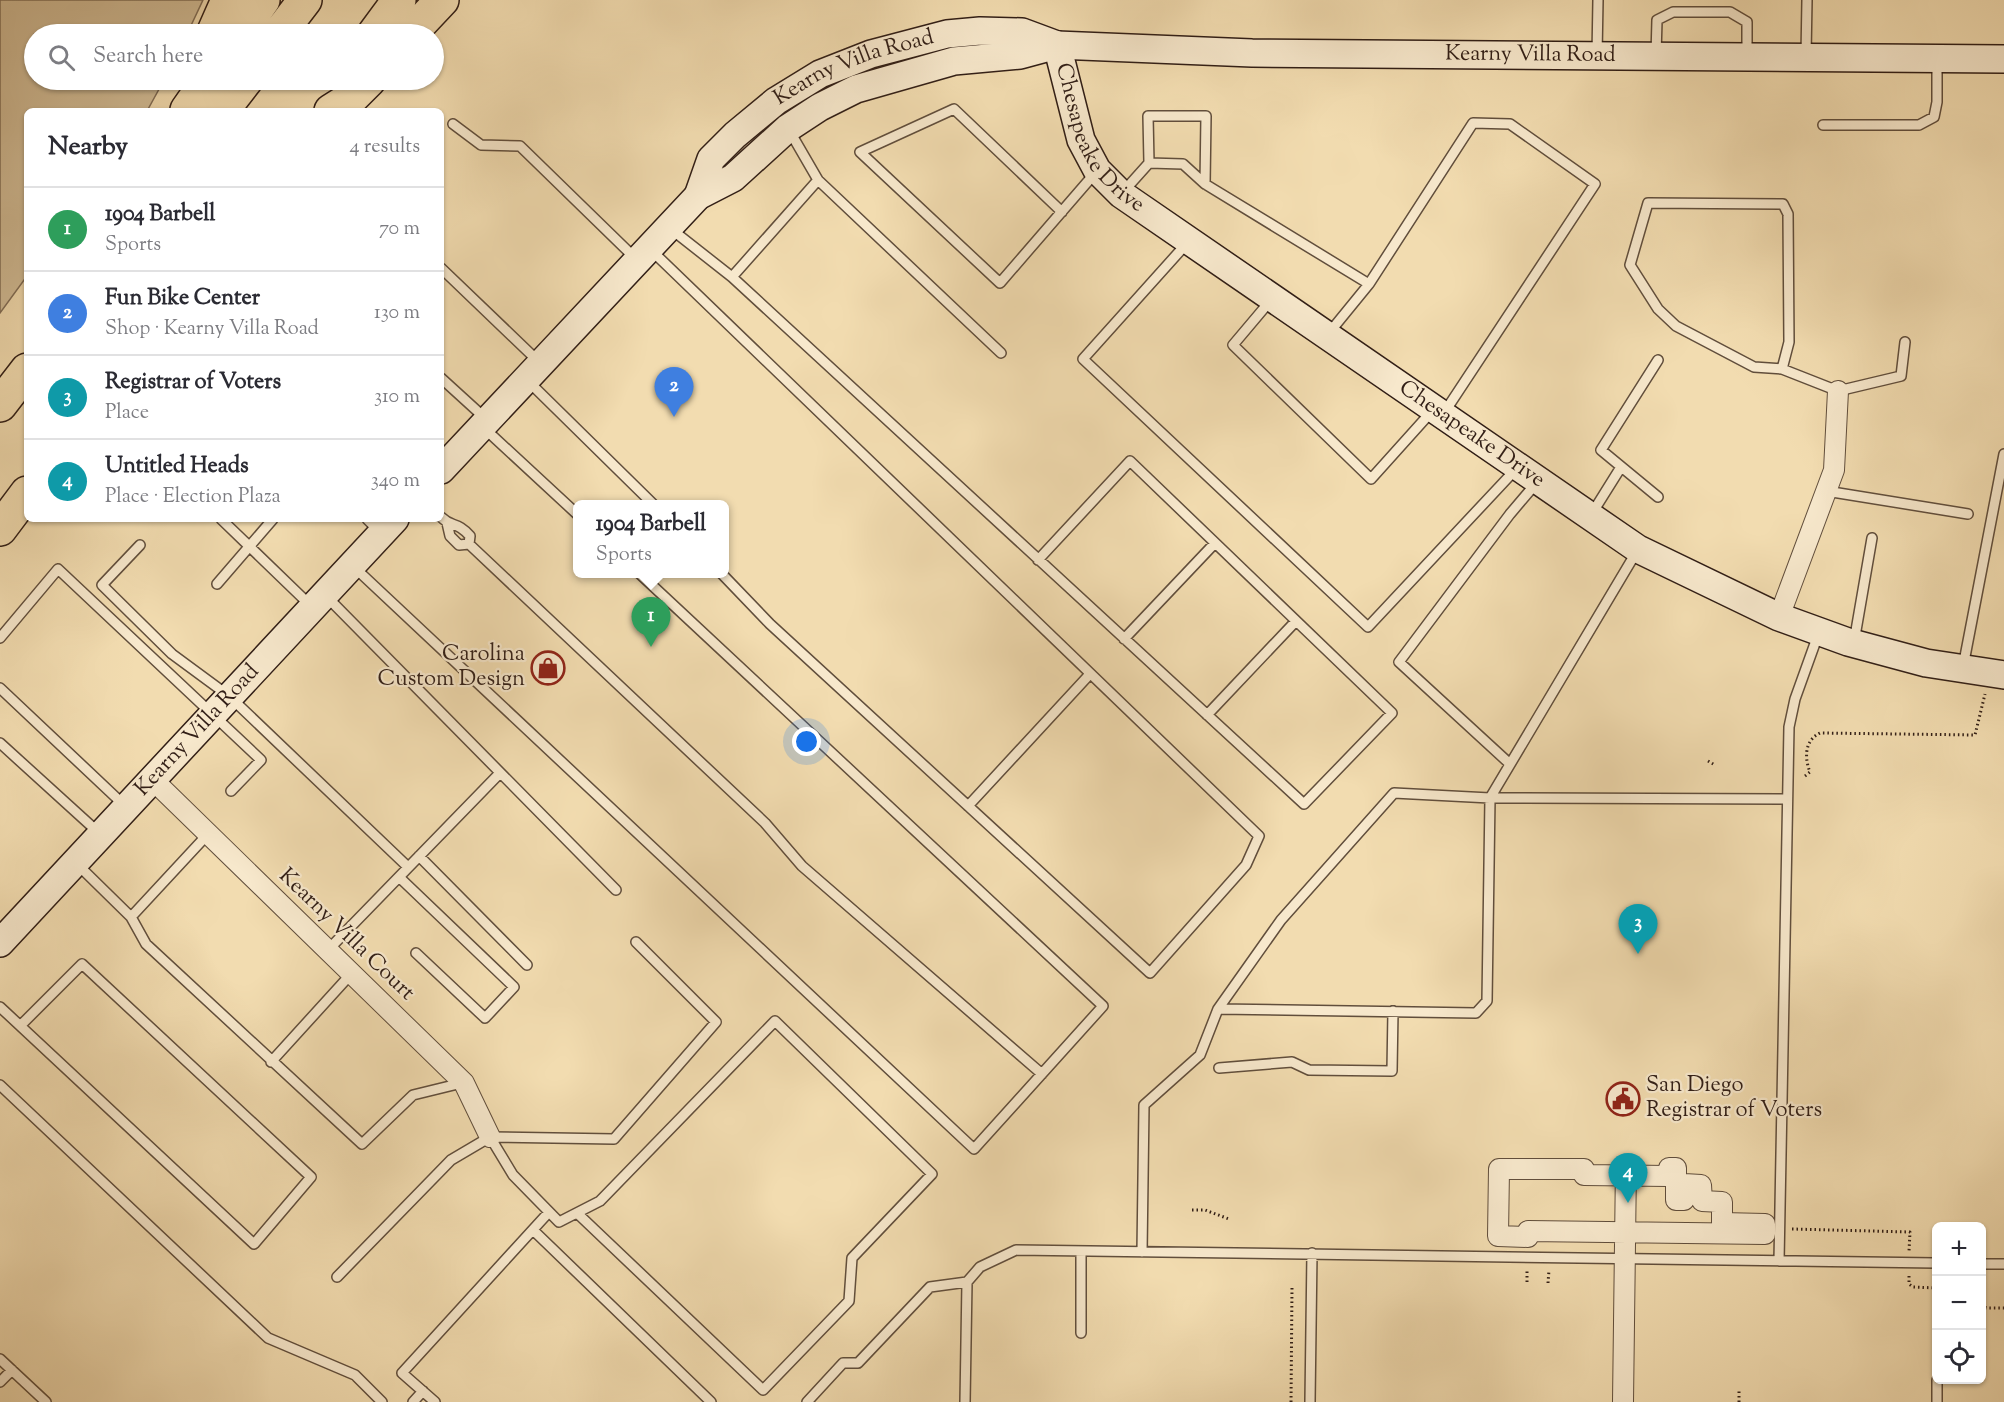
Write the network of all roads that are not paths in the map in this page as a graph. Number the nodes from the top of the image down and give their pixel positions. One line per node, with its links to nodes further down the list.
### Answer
1 (228, 0): 8 (highway)
2 (263, 0): 9 (highway)
3 (305, 0): 10 (highway)
4 (399, 0): 11 (highway)
5 (442, 0): 12 (highway)
6 (1598, 0): 14 (lane)
7 (1807, 0): 17 (lane)
8 (217, 24)
9 (246, 24)
10 (287, 24)
11 (381, 24)
12 (419, 24)
13 (1057, 45): 14 (main road, Kearny Villa Road); 28 (main road, Kearny Villa Road); 30 (main road, Chesapeake Drive); 34 (main road, Kearny Villa Road)
14 (1597, 57): 15 (main road, Kearny Villa Road)
15 (1656, 57): 16 (main road, Kearny Villa Road); 16 (lane)
16 (1747, 57): 17 (main road, Kearny Villa Road)
17 (1806, 58): 19 (main road, Kearny Villa Road)
18 (2004, 58): 19 (main road, Kearny Villa Road)
19 (1937, 60): 27 (lane)
20 (238, 90): 23 (highway)
21 (334, 90): 24 (highway)
22 (359, 90): 25 (highway)
23 (224, 108)
24 (321, 108)
25 (336, 108)
26 (453, 124): 38 (lane)
27 (1823, 125)
28 (788, 128): 31 (lane); 34 (main road, Kearny Villa Road)
29 (1149, 163): 32 (lane); 32 (lane); 33 (lane)
30 (1097, 170): 33 (main road, Chesapeake Drive); 35 (lane)
31 (818, 180): 40 (lane); 45 (lane)
32 (1205, 184): 41 (lane)
33 (1121, 194): 37 (main road, Chesapeake Drive)
34 (698, 196): 36 (main road, Kearny Villa Road)
35 (1062, 212): 35 (lane)
36 (669, 227): 38 (main road, Kearny Villa Road); 40 (lane)
37 (1189, 240): 42 (main road, Chesapeake Drive); 58 (lane)
38 (643, 254): 48 (main road, Kearny Villa Road); 90 (lane)
39 (444, 271): 48 (lane)
40 (732, 277): 77 (lane)
41 (1369, 284): 43 (lane); 53 (lane)
42 (1273, 297): 43 (main road, Chesapeake Drive); 53 (lane)
43 (1328, 335): 53 (main road, Chesapeake Drive)
44 (1905, 342): 51 (lane)
45 (1001, 353)
46 (1658, 360): 57 (lane)
47 (1782, 369): 47 (lane); 51 (lane)
48 (533, 372): 54 (main road, Kearny Villa Road); 62 (lane)
49 (24, 374): 52 (highway)
50 (444, 381): 54 (lane)
51 (1838, 391): 59 (street)
52 (0, 405)
53 (1439, 411): 58 (main road, Chesapeake Drive)
54 (485, 423): 56 (main road, Kearny Villa Road); 63 (lane)
55 (2004, 454): 89 (lane)
56 (444, 467)
57 (1621, 467): 61 (lane); 65 (lane)
58 (1529, 472): 65 (main road, Chesapeake Drive); 96 (lane)
59 (1826, 491): 64 (lane); 83 (street)
60 (24, 497): 70 (highway)
61 (1658, 497)
62 (649, 500)
63 (573, 510)
64 (1968, 514)
65 (1591, 515): 76 (main road, Chesapeake Drive)
66 (444, 520): 73 (lane); 73 (lane)
67 (224, 522): 75 (lane)
68 (270, 522): 75 (lane)
69 (381, 524): 78 (main road, Kearny Villa Road)
70 (0, 529)
71 (1872, 538): 88 (lane)
72 (1215, 543): 77 (lane); 84 (lane); 87 (lane)
73 (469, 544): 124 (lane)
74 (140, 545): 93 (lane)
75 (249, 546): 81 (lane); 82 (lane)
76 (1638, 549): 83 (main road, Chesapeake Drive); 96 (lane)
77 (1038, 560): 87 (lane)
78 (352, 566): 82 (main road, Kearny Villa Road); 124 (lane)
79 (645, 578): 124 (lane)
80 (727, 578): 102 (lane)
81 (217, 584)
82 (319, 601): 93 (main road, Kearny Villa Road); 97 (lane)
83 (1779, 617): 85 (main road, Chesapeake Drive)
84 (1296, 621): 94 (lane); 94 (lane)
85 (1819, 632): 88 (main road, Chesapeake Drive); 101 (lane)
86 (0, 638): 93 (lane)
87 (1124, 639): 94 (lane)
88 (1854, 643): 89 (main road, Chesapeake Drive)
89 (1963, 669): 91 (main road, Chesapeake Drive)
90 (1090, 674): 102 (lane); 102 (lane)
91 (2004, 675)
92 (0, 688): 103 (lane)
93 (221, 705): 98 (main road, Kearny Villa Road); 99 (lane); 108 (lane)
94 (1207, 715)
95 (0, 743): 104 (lane)
96 (1510, 764): 100 (lane)
97 (501, 773): 106 (lane); 110 (lane)
98 (152, 779): 103 (main road, Kearny Villa Road); 105 (street, Kearny Villa Court)
99 (231, 791)
100 (1490, 798): 101 (lane); 119 (lane); 120 (lane)
101 (1786, 800): 137 (lane)
102 (968, 806)
103 (126, 807): 104 (main road, Kearny Villa Road)
104 (100, 834): 107 (main road, Kearny Villa Road)
105 (208, 834): 111 (lane); 114 (street, Kearny Villa Court)
106 (419, 856): 108 (lane); 116 (lane)
107 (75, 862): 111 (lane); 113 (main road, Kearny Villa Road)
108 (408, 867): 109 (lane)
109 (399, 877): 114 (lane); 115 (lane)
110 (616, 890)
111 (131, 917): 122 (lane)
112 (636, 942): 127 (lane)
113 (0, 943)
114 (327, 951): 117 (street, Kearny Villa Court)
115 (416, 953)
116 (527, 965)
117 (351, 974): 122 (lane); 125 (street, Kearny Villa Court)
118 (0, 1006): 121 (lane)
119 (1218, 1009): 120 (lane); 134 (lane)
120 (1393, 1011): 123 (lane)
121 (21, 1025): 121 (lane)
122 (271, 1062): 125 (lane)
123 (1219, 1068)
124 (1042, 1074)
125 (464, 1083): 127 (street, Kearny Villa Court)
126 (0, 1085): 150 (lane)
127 (490, 1137): 129 (lane); 141 (lane)
128 (1626, 1169): 132 (street); 132 (street); 132 (street)
129 (549, 1212): 130 (lane); 131 (lane)
130 (577, 1213): 130 (lane)
131 (533, 1230): 148 (lane); 153 (lane)
132 (1626, 1232): 136 (street)
133 (1081, 1251): 134 (lane); 142 (lane); 143 (lane)
134 (1142, 1252): 135 (lane)
135 (1312, 1253): 136 (lane); 156 (lane)
136 (1626, 1258): 137 (lane); 157 (street)
137 (1779, 1261): 138 (lane)
138 (1932, 1263)
139 (1986, 1264): 140 (lane)
140 (2004, 1264)
141 (337, 1277)
142 (967, 1282): 154 (lane); 155 (lane)
143 (1081, 1333)
144 (0, 1359): 145 (lane)
145 (12, 1370): 146 (lane); 149 (lane)
146 (0, 1382)
147 (1937, 1384): 158 (lane)
148 (423, 1391): 151 (lane); 152 (lane)
149 (46, 1402)
150 (382, 1402)
151 (412, 1402)
152 (435, 1402)
153 (711, 1402)
154 (807, 1402)
155 (965, 1402)
156 (1310, 1402)
157 (1623, 1402)
158 (1937, 1402)

